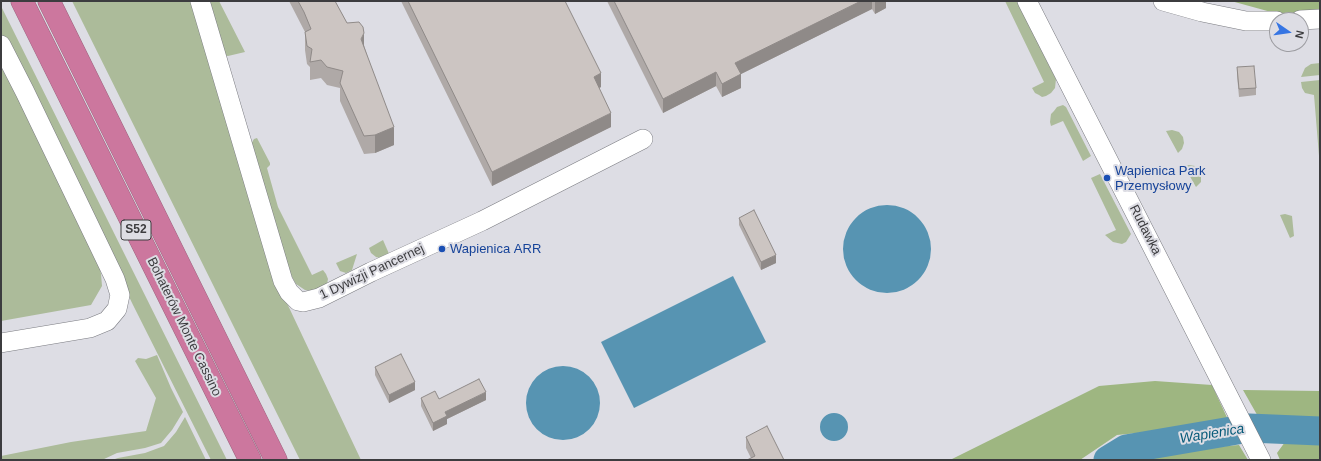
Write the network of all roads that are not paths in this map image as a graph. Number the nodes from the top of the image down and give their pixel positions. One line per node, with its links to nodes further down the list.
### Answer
1 (22, 1): 12 (highway, Bohaterów Monte Cassino / S52)
2 (49, 1): 13 (highway, Bohaterów Monte Cassino / S52)
3 (200, 1): 10 (street, 1 Dywizji Pancernej)
4 (1027, 1): 14 (street, Rudawka)
5 (1164, 1): 8 (street)
6 (1320, 19): 7 (street)
7 (1309, 20)
8 (1269, 21)
9 (1, 46): 11 (street)
10 (643, 139)
11 (1, 343)
12 (250, 460)
13 (276, 460)
14 (1261, 460)

